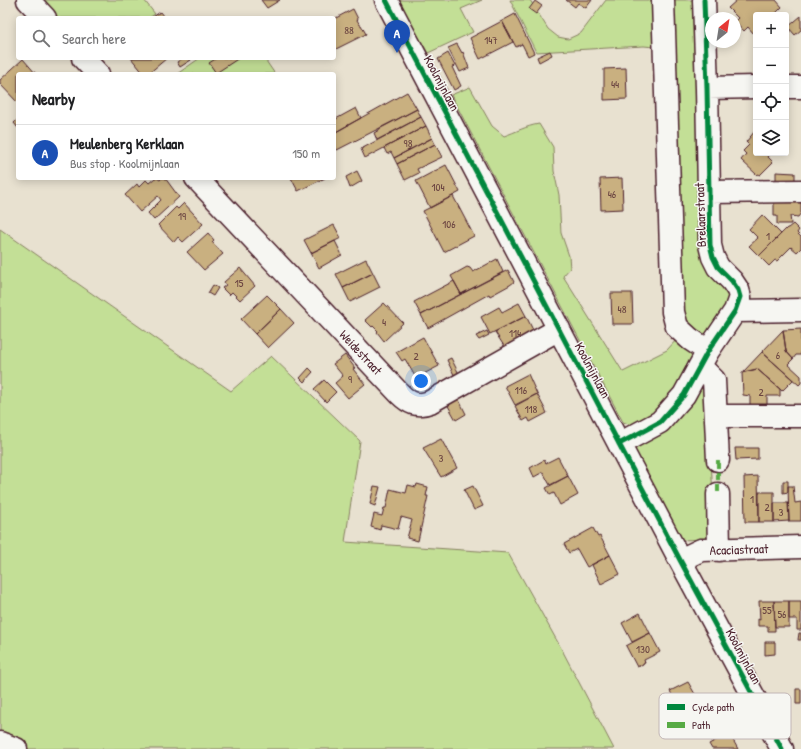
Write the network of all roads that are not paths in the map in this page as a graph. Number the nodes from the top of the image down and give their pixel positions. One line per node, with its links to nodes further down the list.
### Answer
1 (28, 0): 5 (street)
2 (386, 0): 17 (street, Koolmijnlaan)
3 (663, 0): 18 (street)
4 (704, 0): 11 (street, Brelaarstraat)
5 (43, 16)
6 (84, 60): 7 (street)
7 (96, 72)
8 (753, 87): 11 (street)
9 (789, 87): 10 (street)
10 (801, 87)
11 (708, 88): 13 (street, Brelaarstraat)
12 (198, 180): 17 (street, Weidestraat)
13 (709, 192): 14 (street); 16 (street, Brelaarstraat)
14 (801, 192)
15 (801, 310): 16 (street)
16 (735, 311): 18 (street, Brelaarstraat)
17 (559, 329): 21 (street, Koolmijnlaan)
18 (704, 358): 19 (street); 21 (street, Brelaarstraat)
19 (716, 416): 20 (street); 22 (street)
20 (801, 416)
21 (619, 444): 26 (street, Koolmijnlaan)
22 (718, 460)
23 (718, 494): 25 (street)
24 (801, 547): 25 (street, Acaciastraat)
25 (719, 550): 26 (street, Acaciastraat)
26 (680, 560): 27 (street, Koolmijnlaan)
27 (752, 693)
28 (777, 739): 31 (street, Koolmijnlaan)
29 (0, 743): 30 (street)
30 (16, 749)
31 (782, 749)

